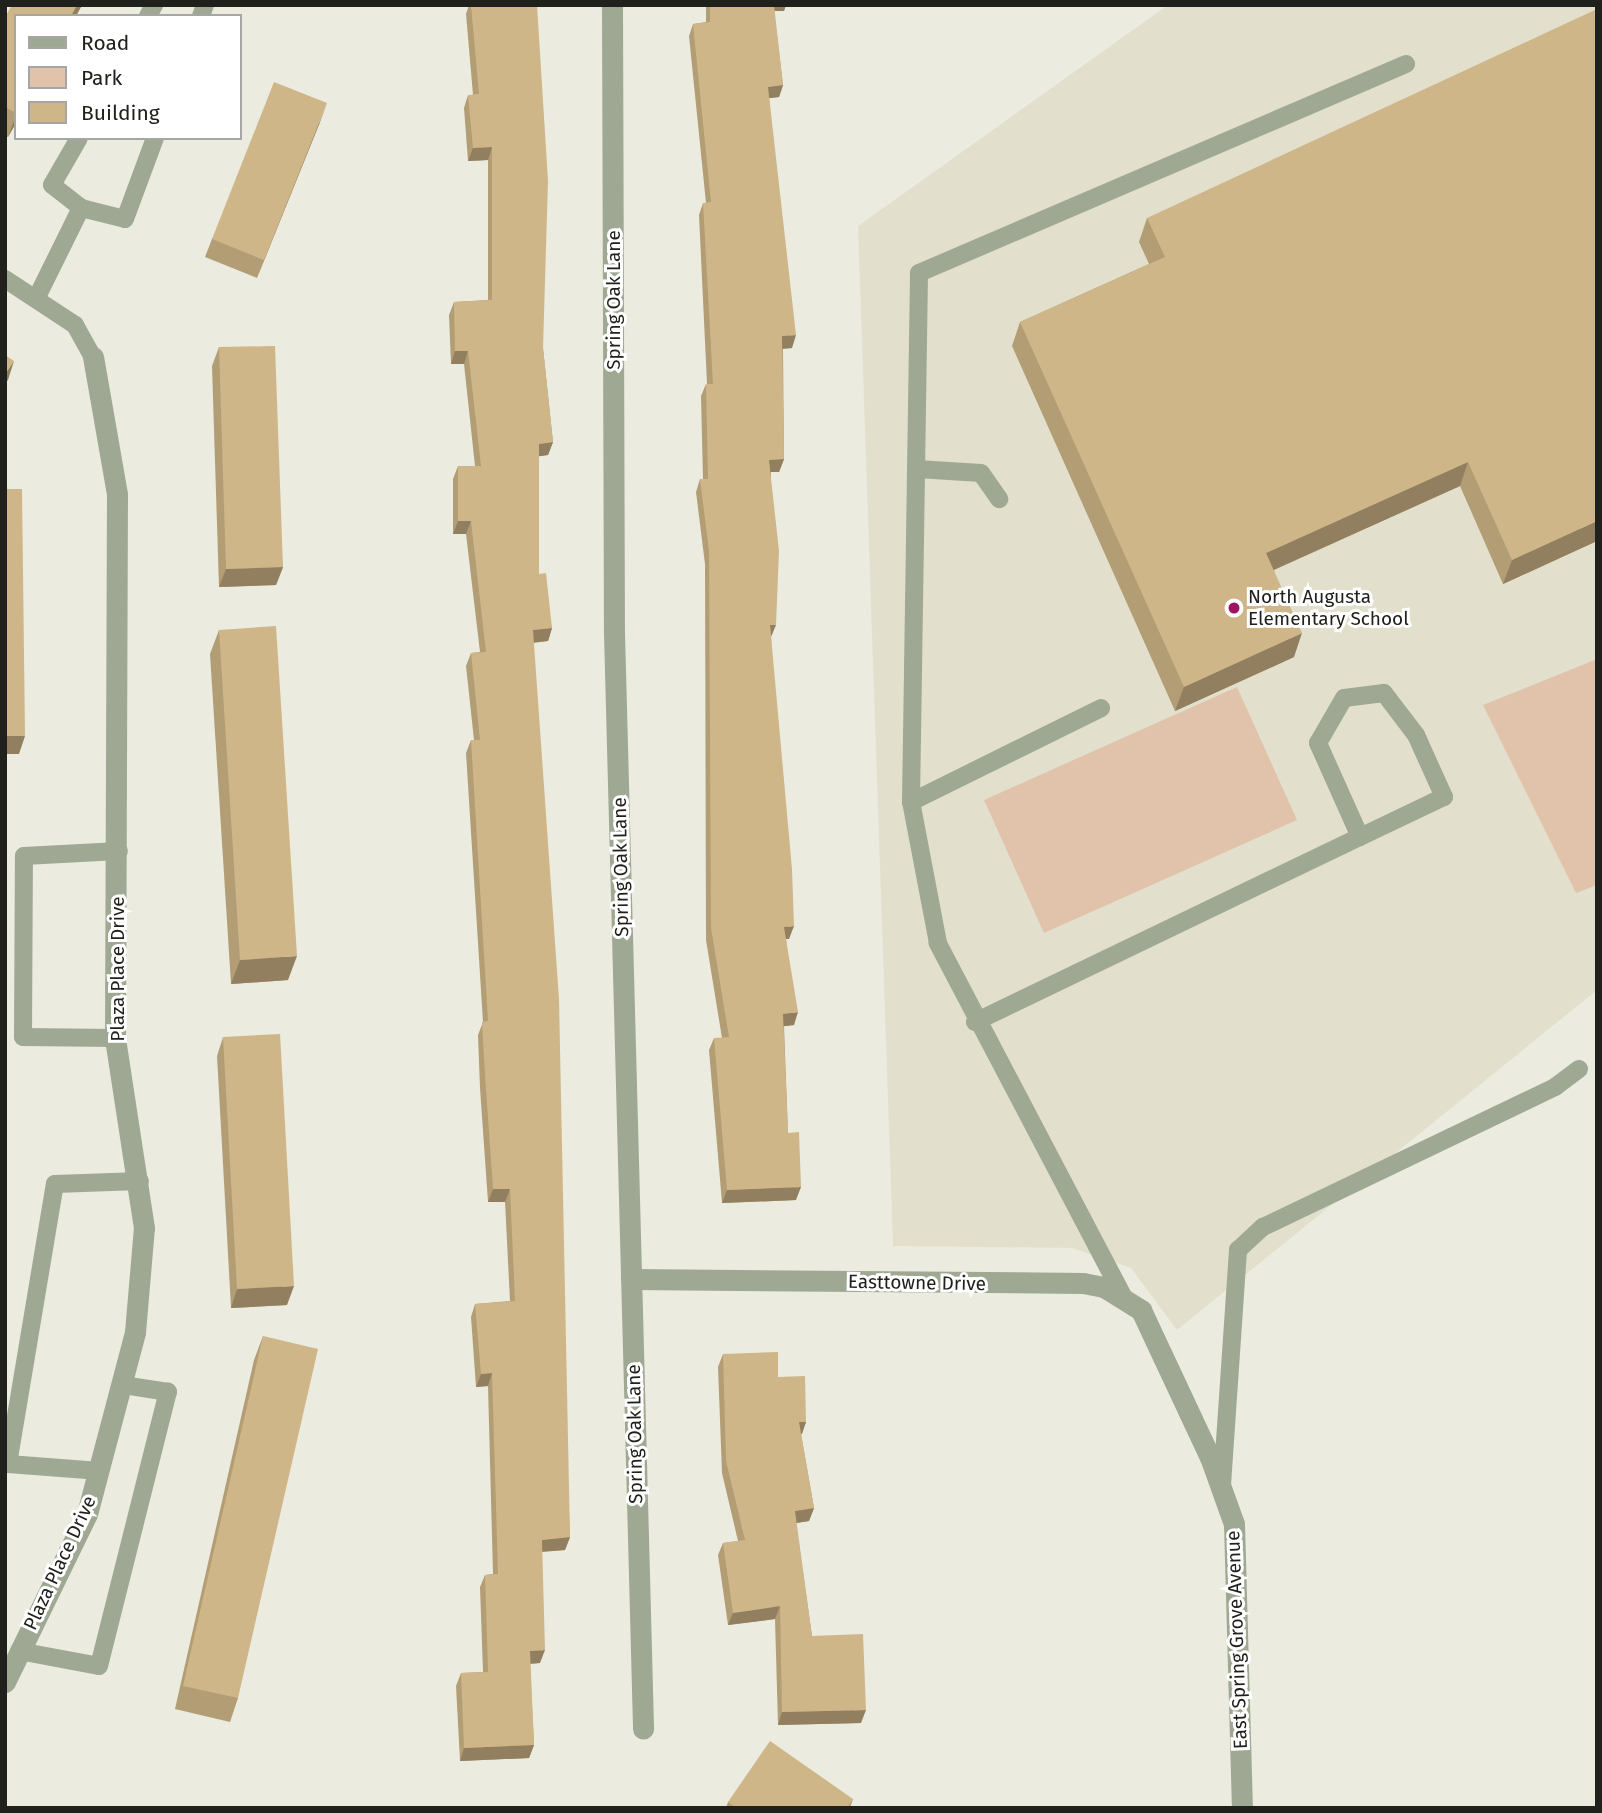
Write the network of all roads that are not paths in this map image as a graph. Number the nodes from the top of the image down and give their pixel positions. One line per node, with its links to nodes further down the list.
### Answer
1 (612, 5): 19 (street, Spring Oak Lane)
2 (1406, 64): 9 (lane)
3 (78, 140): 5 (lane)
4 (154, 140): 5 (lane)
5 (81, 208): 7 (lane)
6 (5, 279): 7 (lane)
7 (36, 299): 8 (lane)
8 (93, 357): 14 (street, Plaza Place Drive)
9 (917, 469): 10 (lane); 12 (lane)
10 (999, 499)
11 (1101, 708): 12 (lane)
12 (911, 802): 15 (lane)
13 (1360, 837): 13 (lane); 15 (lane)
14 (119, 851): 16 (street, Plaza Place Drive); 16 (lane)
15 (975, 1022): 20 (lane)
16 (115, 1038): 18 (street, Plaza Place Drive)
17 (1579, 1069): 24 (lane)
18 (140, 1181): 22 (street, Plaza Place Drive); 23 (lane)
19 (631, 1279): 20 (street, Easttowne Drive); 27 (street, Spring Oak Lane)
20 (1123, 1296): 21 (street, Easttowne Drive)
21 (1166, 1359): 24 (street, East Spring Grove Avenue)
22 (123, 1385): 23 (street, Plaza Place Drive); 25 (lane)
23 (100, 1471): 25 (street, Plaza Place Drive)
24 (1221, 1489): 28 (street, East Spring Grove Avenue)
25 (19, 1651): 26 (street, Plaza Place Drive)
26 (5, 1682)
27 (643, 1729)
28 (1242, 1808)

